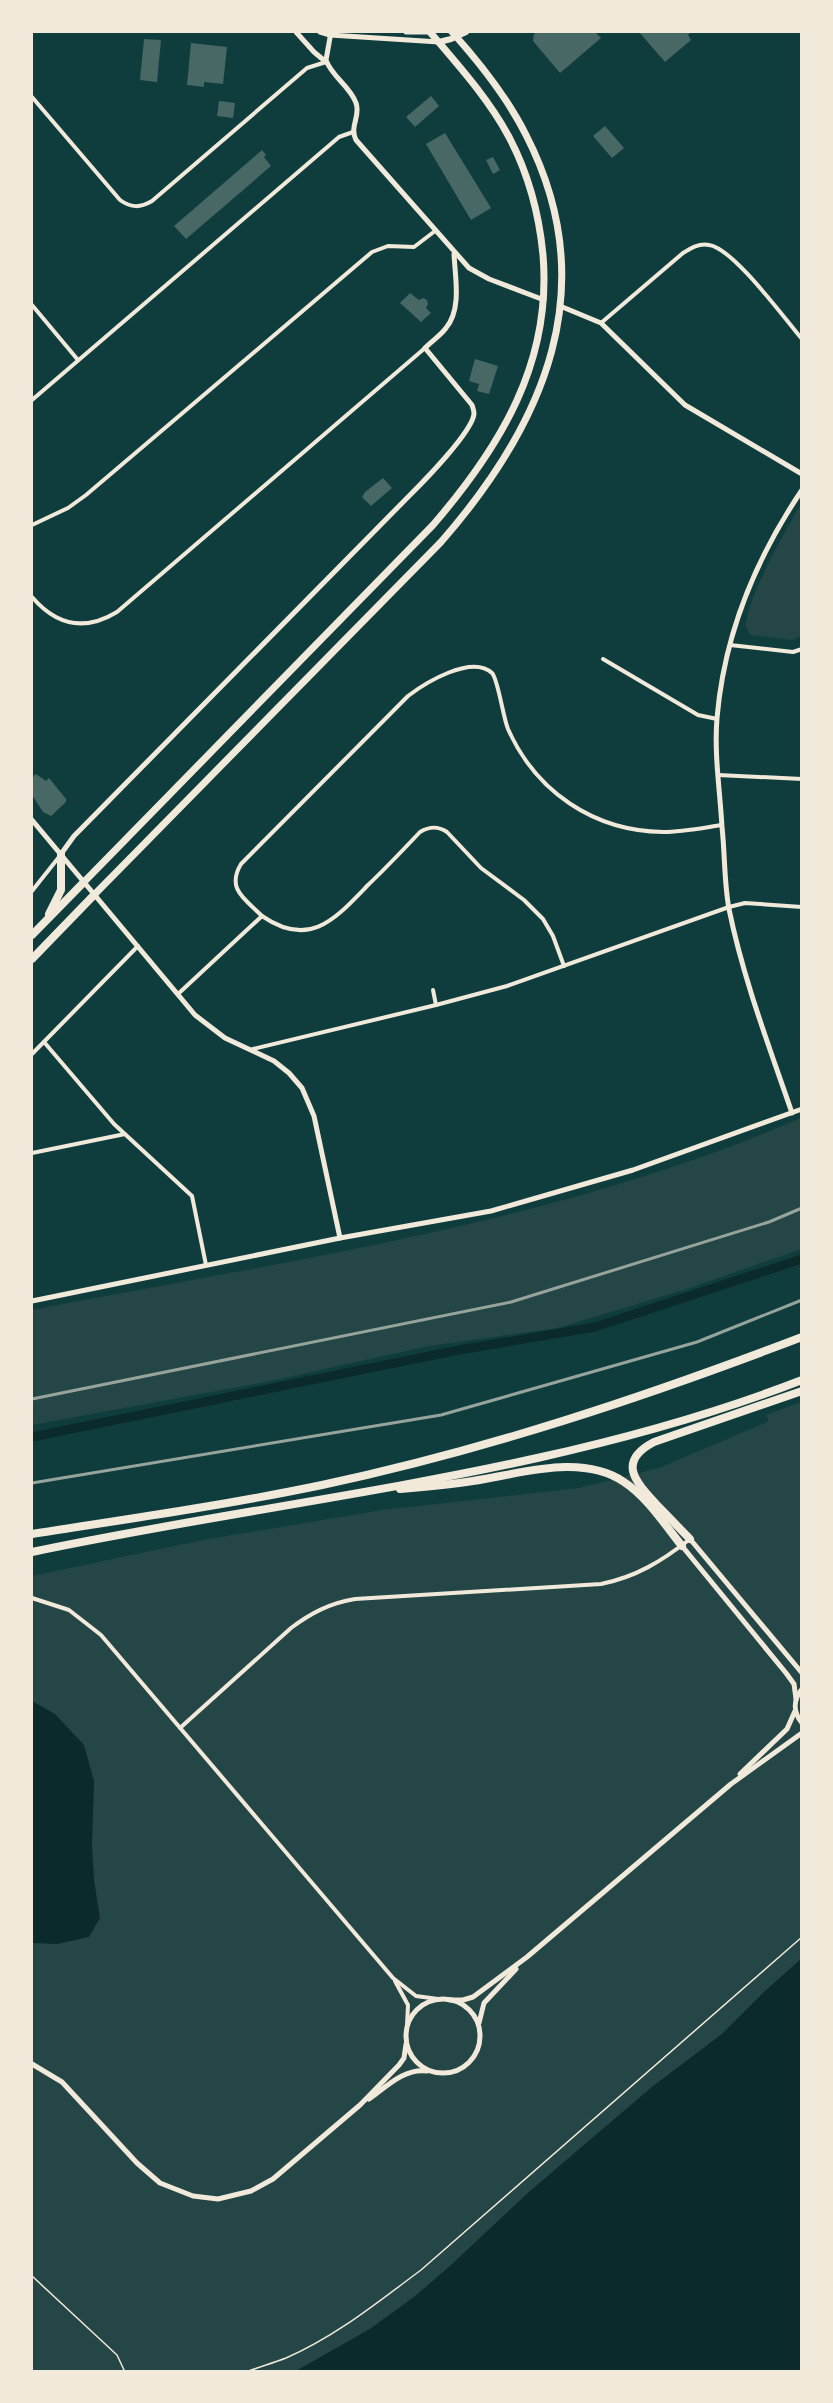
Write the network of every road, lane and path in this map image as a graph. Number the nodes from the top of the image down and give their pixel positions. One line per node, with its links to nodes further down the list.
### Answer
1 (296, 32): 9 (street)
2 (320, 32): 6 (street)
3 (406, 32): 4 (street)
4 (430, 32): 8 (highway)
5 (466, 32): 7 (main road)
6 (330, 33): 8 (street); 9 (street)
7 (454, 34): 8 (main road); 16 (highway)
8 (439, 42): 14 (highway)
9 (326, 62): 10 (street); 11 (street)
10 (32, 97)
11 (353, 132): 12 (street); 20 (street)
12 (435, 231): 13 (street); 24 (street)
13 (454, 254): 14 (street); 19 (street)
14 (544, 300): 35 (highway)
15 (32, 304): 20 (street)
16 (560, 306): 17 (street); 37 (highway)
17 (601, 323): 18 (street); 22 (street)
18 (801, 339)
19 (425, 348): 25 (street); 34 (street)
20 (78, 360): 21 (street)
21 (32, 400)
22 (801, 474)
23 (801, 490): 26 (street)
24 (32, 525)
25 (32, 597)
26 (730, 645): 27 (street); 29 (street)
27 (801, 649)
28 (603, 659): 29 (street)
29 (717, 719): 30 (street)
30 (718, 775): 31 (street); 33 (street)
31 (801, 779)
32 (32, 820): 34 (street)
33 (722, 824): 38 (street); 40 (street)
34 (61, 854): 35 (street); 36 (street); 41 (highway)
35 (84, 882): 37 (street); 41 (highway)
36 (32, 891)
37 (94, 895): 43 (street); 44 (highway)
38 (729, 907): 39 (street); 45 (street); 53 (street)
39 (801, 907)
40 (262, 916): 45 (street); 47 (street)
41 (45, 921): 42 (highway)
42 (32, 935)
43 (138, 946): 47 (street); 49 (street)
44 (32, 959)
45 (564, 966): 48 (street)
46 (433, 990): 48 (street)
47 (178, 994): 50 (street)
48 (436, 1005): 50 (street)
49 (44, 1042): 51 (street); 54 (street)
50 (253, 1049): 56 (street)
51 (32, 1054)
52 (801, 1109): 53 (street)
53 (792, 1113): 56 (street)
54 (125, 1134): 55 (street); 57 (street)
55 (32, 1153)
56 (340, 1238): 57 (street)
57 (206, 1265): 58 (street)
58 (32, 1301)
59 (801, 1337): 63 (highway)
60 (801, 1380): 62 (highway)
61 (801, 1391): 64 (highway)
62 (357, 1494): 65 (highway); 66 (highway)
63 (32, 1534)
64 (690, 1539): 65 (street); 68 (street)
65 (682, 1546): 70 (street); 73 (street)
66 (32, 1551)
67 (32, 1598): 73 (street)
68 (801, 1673)
69 (801, 1689): 70 (street)
70 (796, 1699): 71 (street)
71 (795, 1711): 72 (street); 75 (street)
72 (801, 1723)
73 (180, 1728): 78 (street)
74 (801, 1733): 75 (street)
75 (731, 1784): 77 (street)
76 (801, 1937): 89 (path)
77 (528, 1957): 80 (street); 82 (street)
78 (393, 1978): 79 (street); 81 (street)
79 (438, 1999): 80 (street); 81 (street)
80 (450, 2000): 82 (street)
81 (407, 2025): 83 (street)
82 (479, 2028): 85 (street)
83 (406, 2044): 85 (street); 86 (street)
84 (32, 2064): 86 (street)
85 (432, 2072): 86 (street)
86 (360, 2105)
87 (32, 2276): 88 (path)
88 (125, 2372)
89 (246, 2372)

